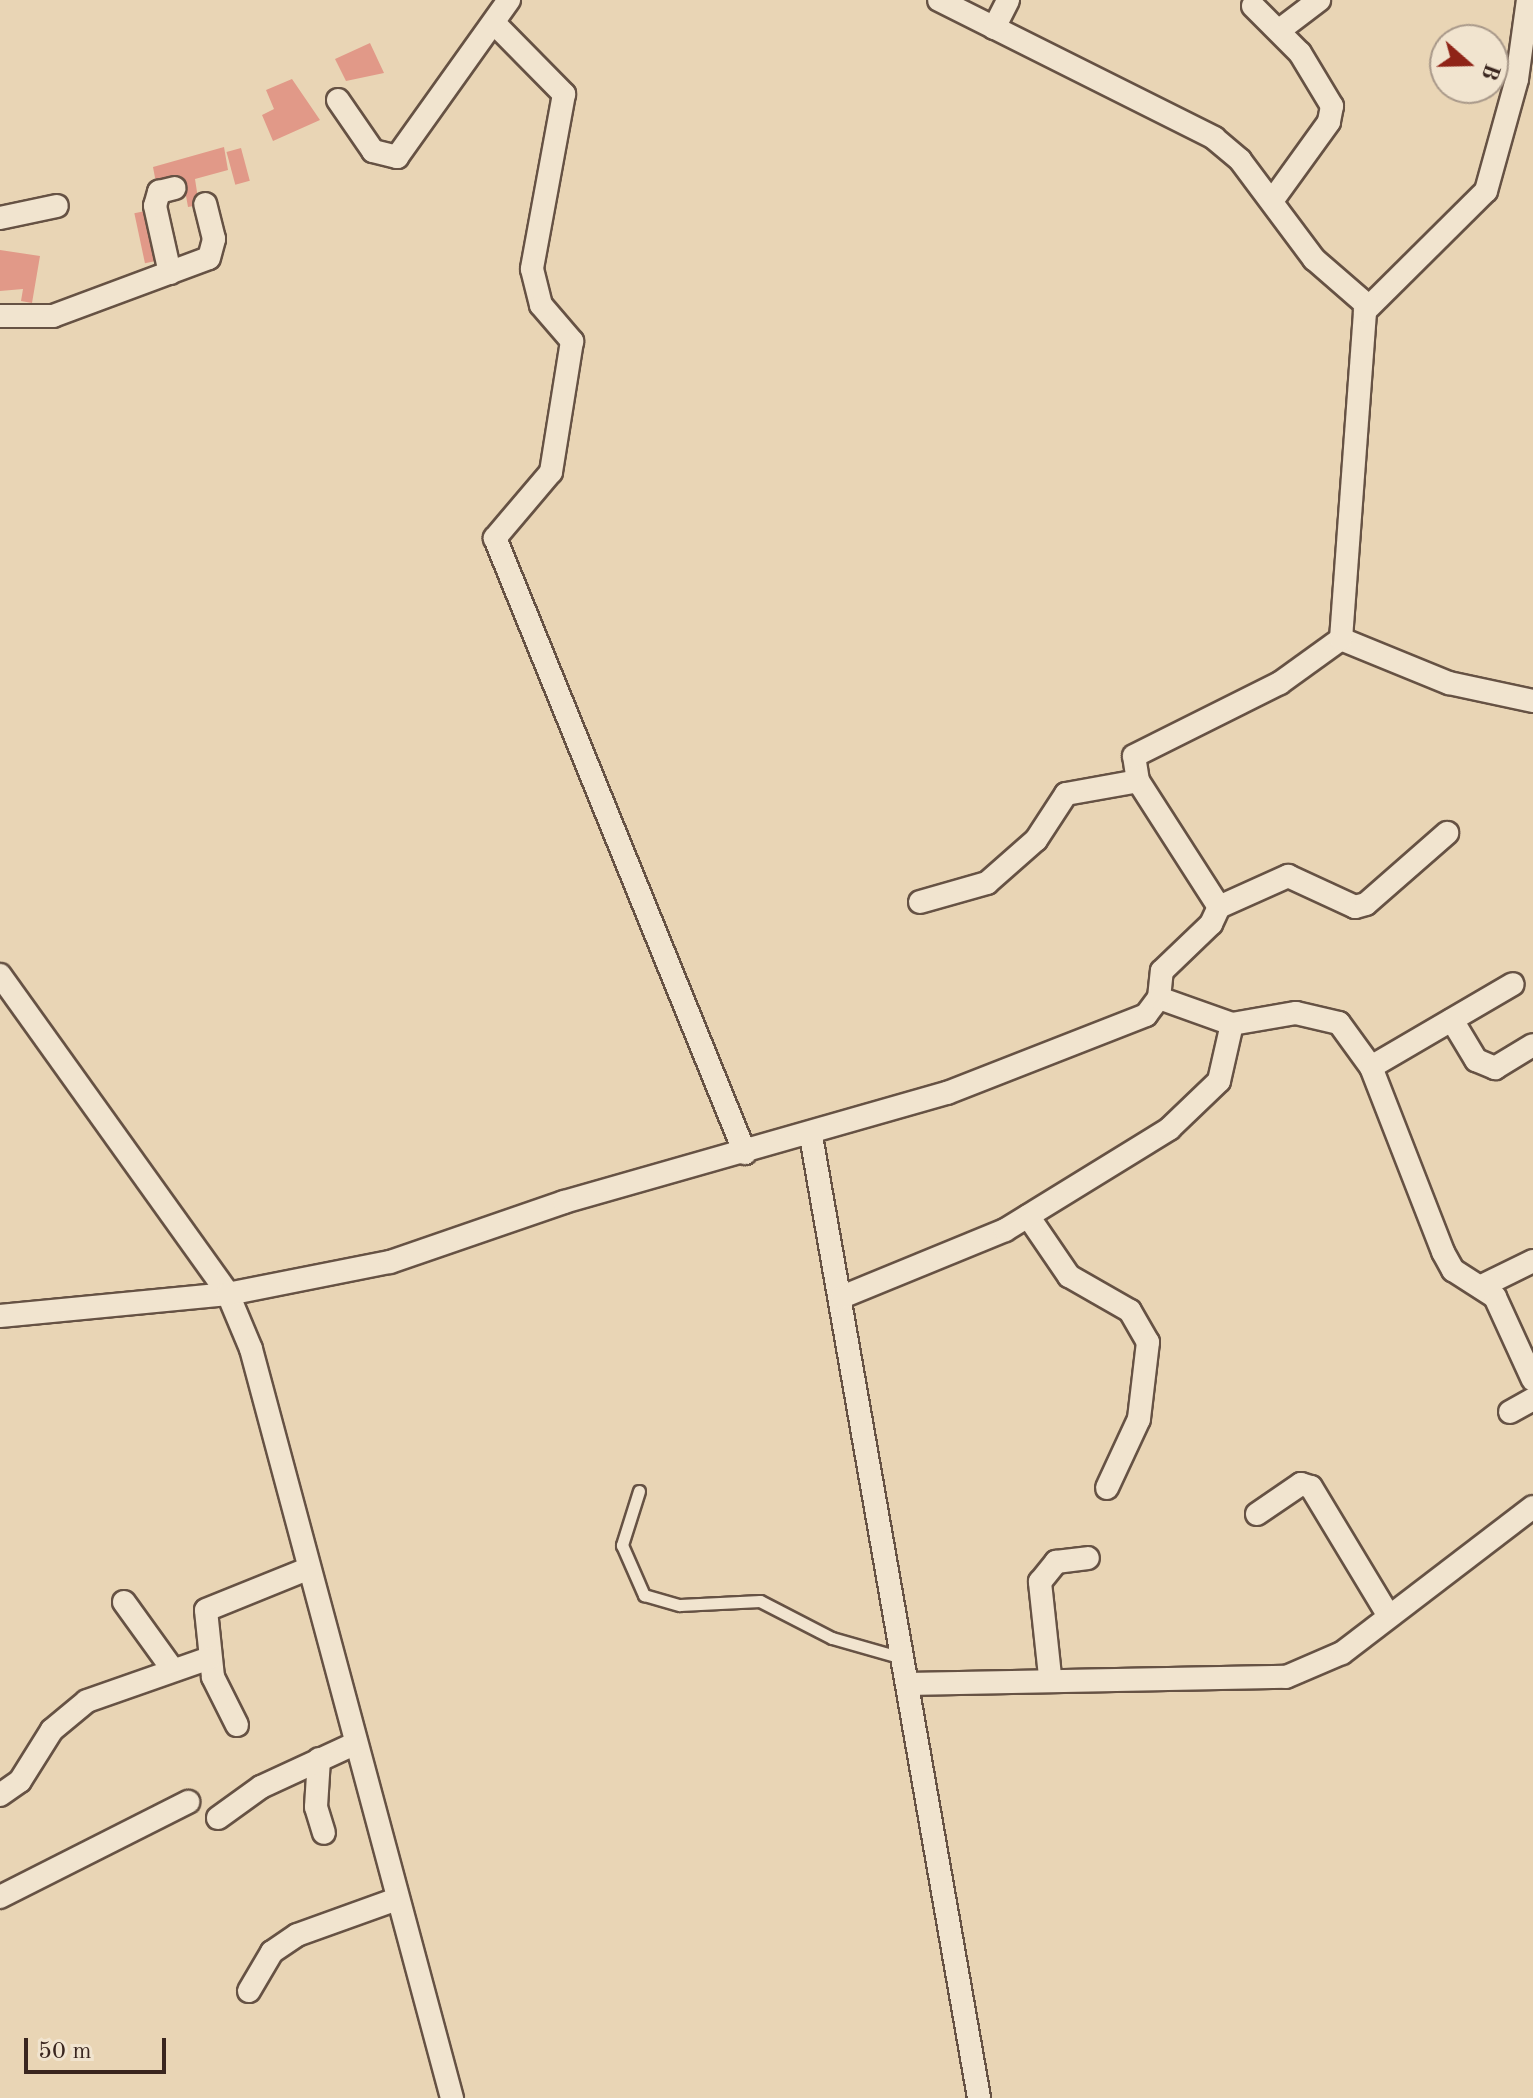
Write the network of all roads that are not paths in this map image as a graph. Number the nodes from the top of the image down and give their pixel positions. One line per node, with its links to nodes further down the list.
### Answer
1 (509, 0): 7 (street)
2 (939, 0): 8 (street)
3 (1008, 0): 8 (street)
4 (1319, 0): 9 (street)
5 (1528, 0): 17 (street)
6 (1253, 6): 9 (street)
7 (494, 23): 10 (street); 33 (street)
8 (994, 28): 12 (street)
9 (1281, 29): 12 (street)
10 (338, 100)
11 (175, 188): 16 (street)
12 (1272, 201): 17 (street)
13 (205, 204): 16 (street)
14 (57, 206): 15 (street)
15 (0, 218)
16 (170, 273): 18 (street)
17 (1367, 305): 19 (street)
18 (0, 316)
19 (1341, 639): 20 (street); 21 (street)
20 (1533, 701)
21 (1138, 781): 23 (street); 24 (street)
22 (1447, 833): 24 (street)
23 (920, 902)
24 (1219, 907): 27 (street)
25 (0, 975): 37 (street)
26 (1513, 984): 28 (street)
27 (1159, 998): 29 (street); 32 (street)
28 (1452, 1020): 30 (street); 31 (street)
29 (1232, 1024): 31 (street); 34 (street)
30 (1533, 1045)
31 (1371, 1067): 36 (street)
32 (811, 1136): 33 (street); 38 (street)
33 (745, 1153): 37 (street)
34 (1028, 1216): 38 (street); 43 (street)
35 (1533, 1261): 36 (street)
36 (1482, 1286): 40 (street)
37 (228, 1294): 39 (street); 48 (street)
38 (842, 1297): 52 (street)
39 (0, 1316)
40 (1533, 1380)
41 (1533, 1399): 42 (street)
42 (1510, 1412)
43 (1107, 1488)
44 (639, 1491): 52 (lane)
45 (1533, 1507): 50 (street)
46 (1257, 1514): 50 (street)
47 (1088, 1558): 54 (street)
48 (305, 1570): 51 (street); 57 (street)
49 (124, 1602): 53 (street)
50 (1387, 1613): 54 (street)
51 (210, 1658): 53 (street); 56 (street)
52 (902, 1658): 55 (street)
53 (173, 1670): 59 (street)
54 (1050, 1676): 55 (street)
55 (907, 1684): 67 (street)
56 (237, 1725)
57 (354, 1744): 58 (street); 64 (street)
58 (319, 1759): 61 (street); 62 (street)
59 (0, 1795)
60 (188, 1802): 63 (street)
61 (218, 1818)
62 (324, 1833)
63 (0, 1897)
64 (397, 1899): 65 (street); 66 (street)
65 (249, 1991)
66 (452, 2098)
67 (979, 2098)

